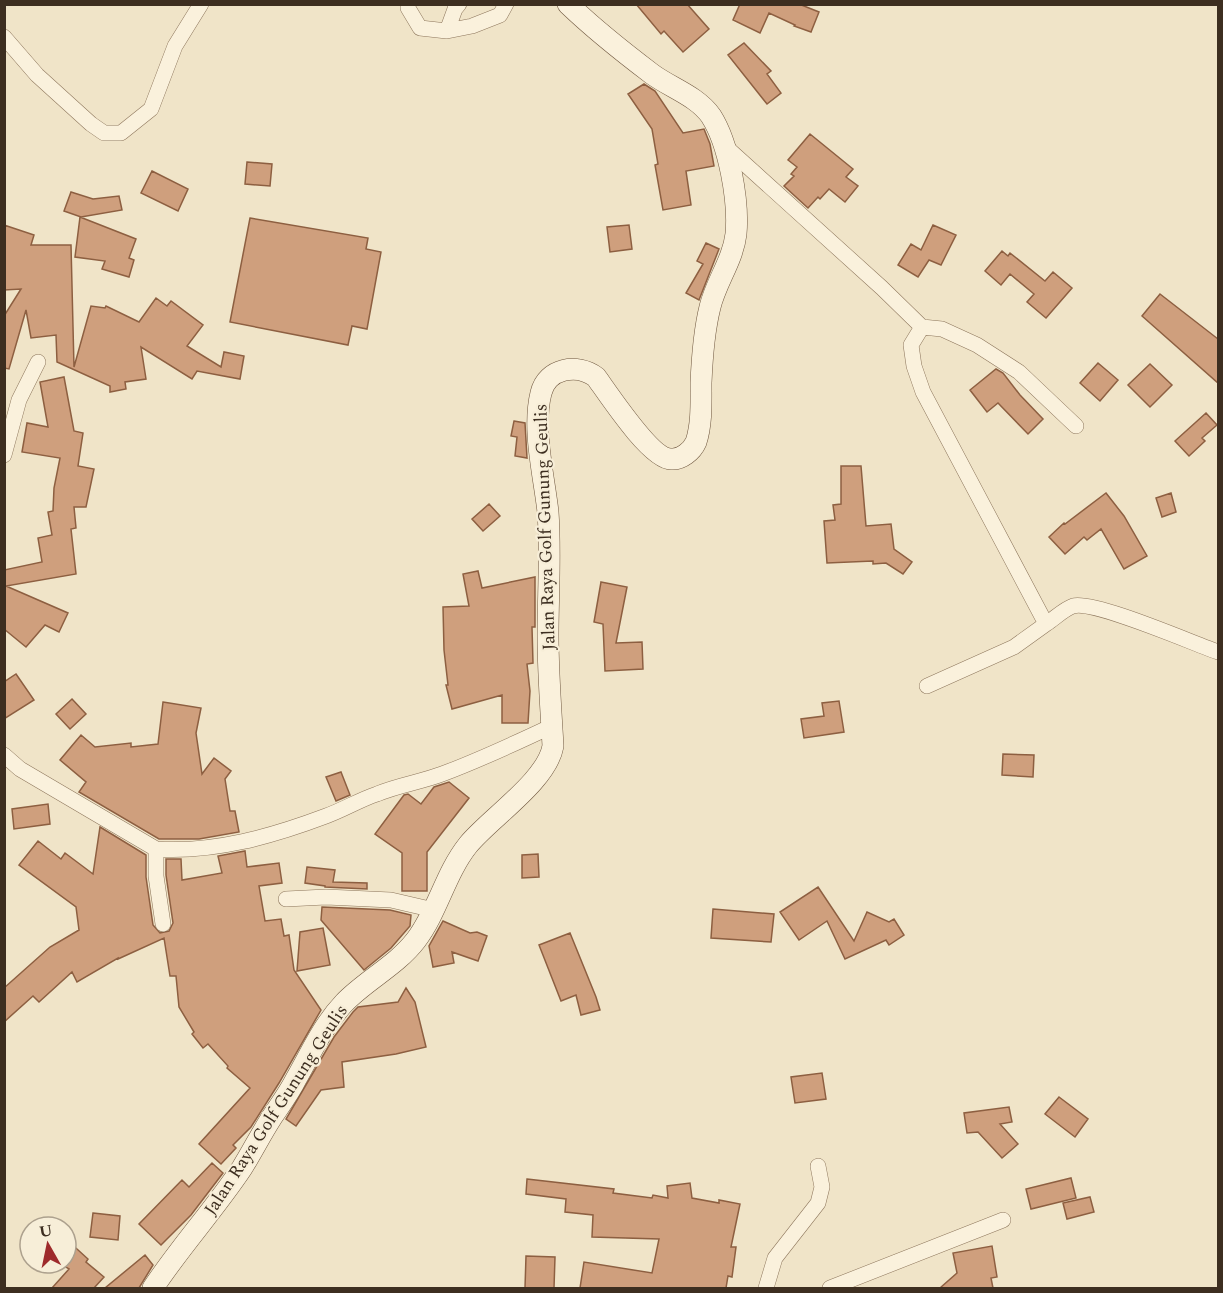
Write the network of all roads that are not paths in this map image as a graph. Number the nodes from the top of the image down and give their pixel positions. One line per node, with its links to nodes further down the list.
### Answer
1 (201, 4): 7 (street)
2 (408, 4): 6 (street)
3 (459, 4): 6 (street)
4 (506, 4): 6 (street)
5 (568, 4): 8 (main road, Jalan Raya Golf Gunung Geulis)
6 (447, 31)
7 (4, 37)
8 (724, 146): 9 (street); 16 (main road, Jalan Raya Golf Gunung Geulis)
9 (922, 327): 11 (street); 13 (street)
10 (38, 362): 12 (street)
11 (1076, 426)
12 (4, 455)
13 (1046, 624): 14 (street); 15 (street)
14 (1218, 652)
15 (927, 686)
16 (552, 726): 18 (street); 20 (main road, Jalan Raya Golf Gunung Geulis)
17 (4, 755): 18 (street)
18 (156, 849): 21 (street)
19 (286, 899): 20 (street)
20 (434, 910): 24 (main road, Jalan Raya Golf Gunung Geulis)
21 (163, 924)
22 (818, 1166): 25 (street)
23 (1003, 1220): 26 (street)
24 (153, 1288)
25 (766, 1288)
26 (830, 1288)

